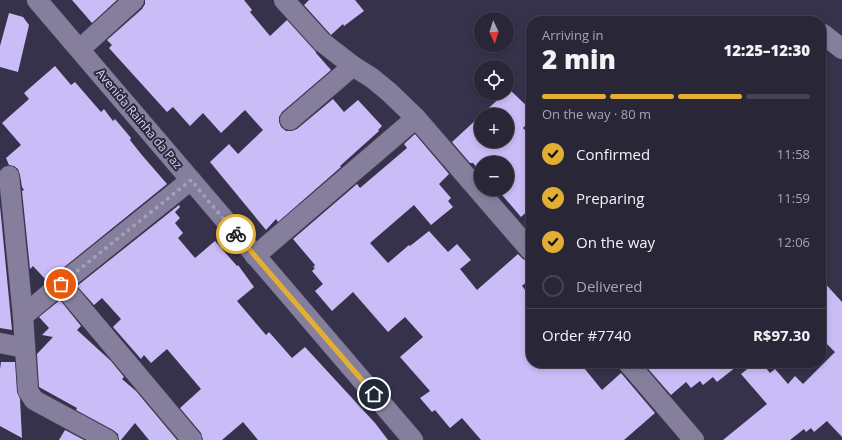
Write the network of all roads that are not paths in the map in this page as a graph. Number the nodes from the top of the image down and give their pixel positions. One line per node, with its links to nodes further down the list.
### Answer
1 (37, 0): 6 (street, Avenida Rainha da Paz)
2 (134, 0): 6 (street)
3 (284, 0): 7 (street)
4 (826, 37): 5 (street)
5 (842, 49)
6 (80, 50): 11 (street, Avenida Rainha da Paz)
7 (353, 66): 8 (street); 9 (street)
8 (416, 118): 12 (street); 13 (street)
9 (290, 120)
10 (8, 176): 15 (street)
11 (191, 180): 13 (street, Avenida Rainha da Paz); 14 (street)
12 (526, 245)
13 (255, 256): 21 (street, Avenida Rainha da Paz)
14 (61, 284): 15 (street); 20 (street)
15 (23, 316): 17 (street)
16 (0, 343): 17 (street)
17 (25, 348): 19 (street)
18 (632, 368): 22 (street)
19 (108, 440)
20 (192, 440)
21 (413, 440)
22 (694, 440)

